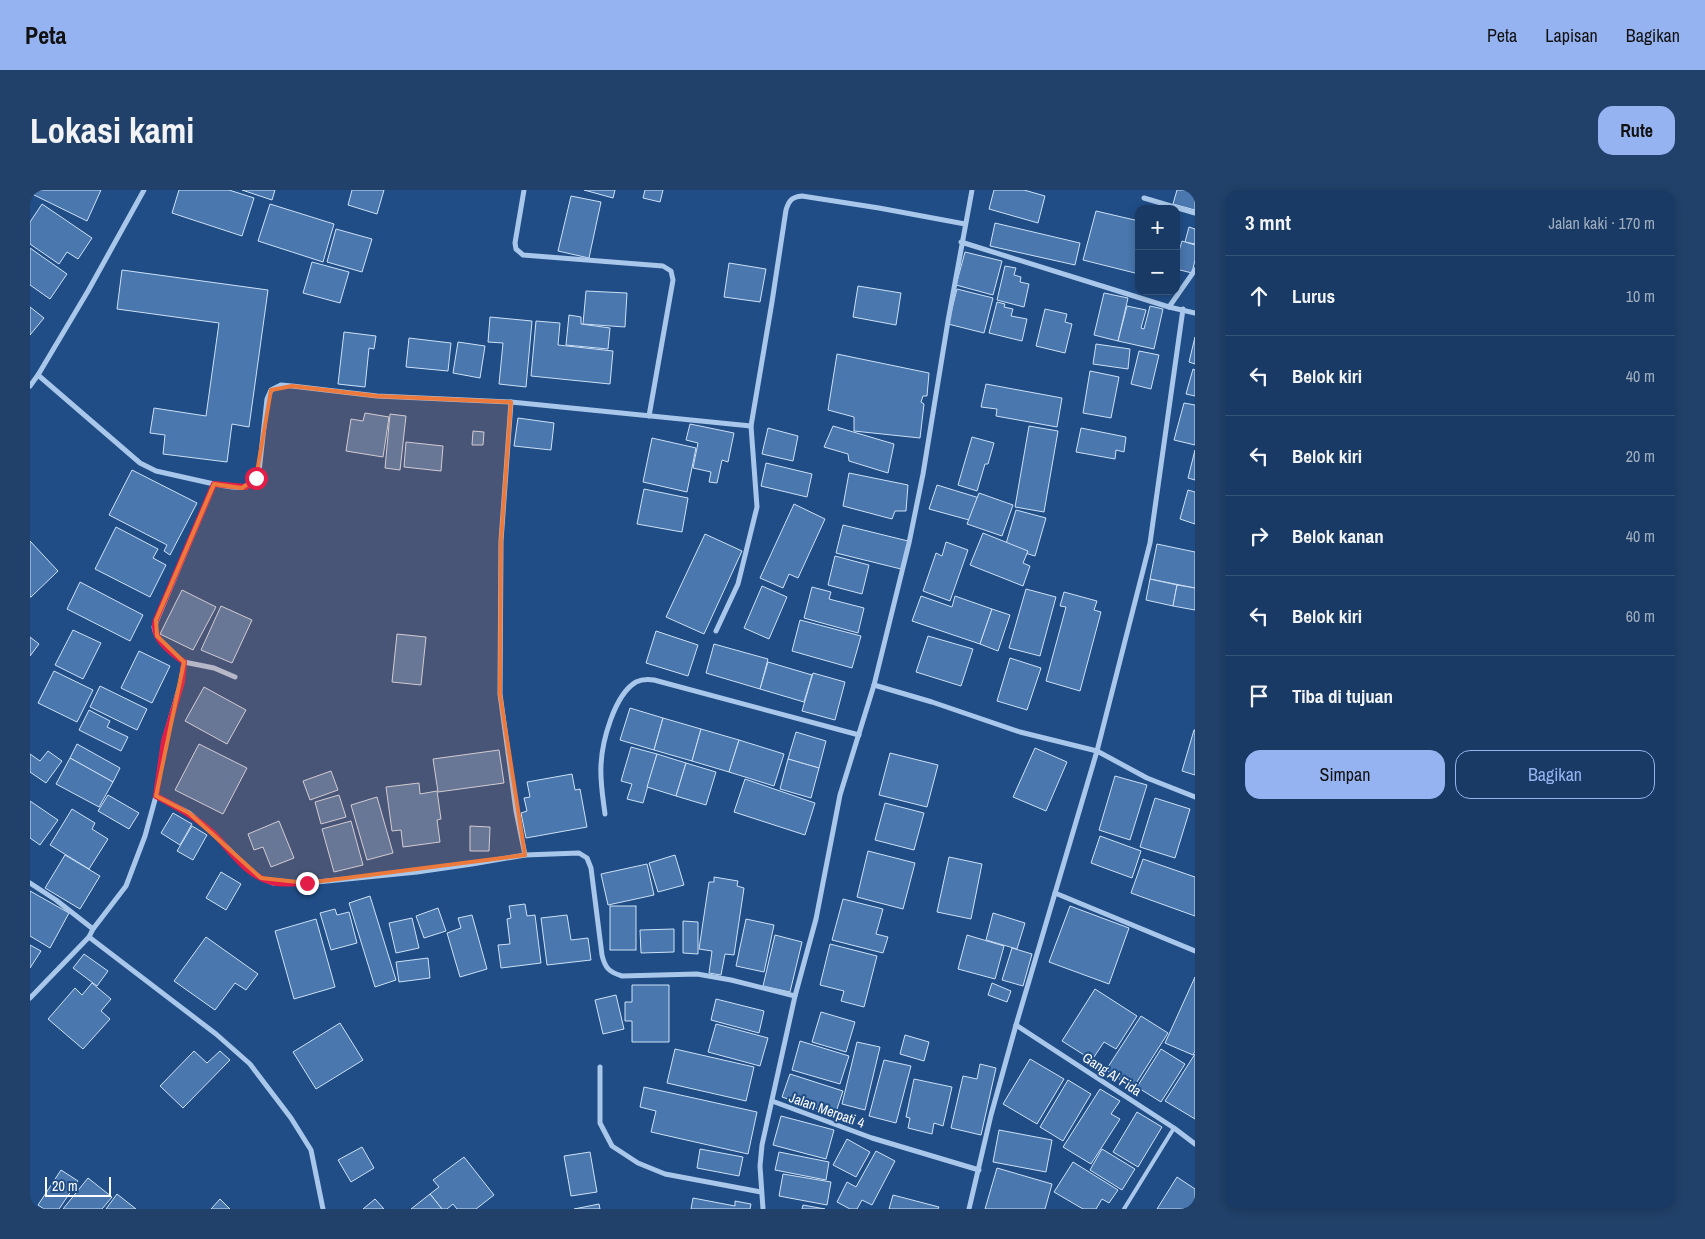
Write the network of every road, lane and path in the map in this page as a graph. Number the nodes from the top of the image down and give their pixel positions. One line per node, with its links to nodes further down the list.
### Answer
1 (144, 190): 12 (street)
2 (524, 190): 15 (street)
3 (972, 190): 6 (street)
4 (1144, 198): 5 (street)
5 (1195, 213)
6 (965, 224): 7 (street); 16 (street)
7 (961, 242): 9 (street); 21 (street)
8 (1195, 270): 9 (street)
9 (1169, 307): 10 (street)
10 (1183, 309): 11 (street); 23 (street)
11 (1195, 313)
12 (38, 375): 13 (street); 17 (street)
13 (30, 386)
14 (511, 402): 15 (street); 17 (street); 27 (street)
15 (649, 416): 16 (street)
16 (751, 426): 18 (street)
17 (214, 484): 19 (street)
18 (716, 631)
19 (184, 662): 20 (street); 24 (street)
20 (236, 678)
21 (874, 685): 22 (street); 23 (street)
22 (859, 735): 26 (street); 33 (street)
23 (1097, 751): 25 (street); 29 (street)
24 (156, 796): 27 (street); 30 (street)
25 (1195, 797)
26 (605, 814)
27 (525, 855): 33 (street)
28 (30, 883): 30 (street)
29 (1055, 893): 32 (street); 35 (street)
30 (93, 929): 31 (street)
31 (89, 937): 34 (street); 42 (street)
32 (1195, 951)
33 (795, 996): 37 (street)
34 (30, 998)
35 (1016, 1025): 38 (street, Gang Al Fida); 40 (street)
36 (600, 1067): 41 (street)
37 (772, 1101): 40 (street, Jalan Merpati 4); 41 (street, Jalan Merpati 4)
38 (1174, 1128): 39 (street, Gang Al Fida); 45 (lane)
39 (1195, 1144)
40 (979, 1170): 44 (street)
41 (761, 1192): 43 (street, Jalan Merpati 4)
42 (323, 1209)
43 (763, 1209)
44 (969, 1209)
45 (1124, 1209)

